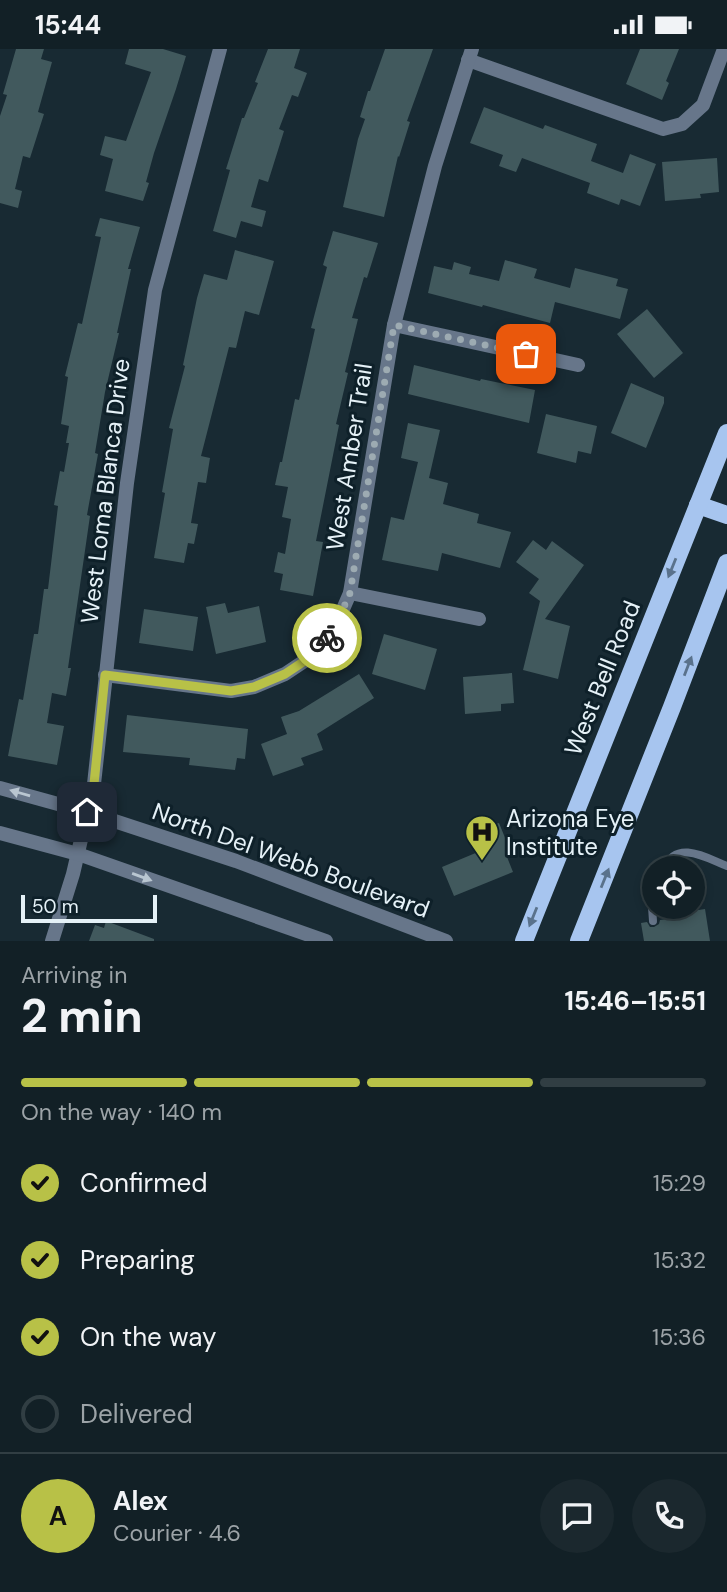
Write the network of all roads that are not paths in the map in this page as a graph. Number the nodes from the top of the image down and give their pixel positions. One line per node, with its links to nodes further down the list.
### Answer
1 (220, 49): 12 (street, West Loma Blanca Drive)
2 (724, 49): 3 (street)
3 (470, 55): 4 (street, West Amber Trail)
4 (394, 325): 5 (street); 10 (street, West Amber Trail)
5 (578, 366)
6 (727, 433): 7 (main road, West Bell Road)
7 (698, 505): 8 (main road); 24 (main road, West Bell Road, one-way to 24)
8 (727, 515)
9 (727, 563): 25 (main road, one-way to 9)
10 (350, 593): 11 (street); 12 (street, West Amber Trail)
11 (479, 619)
12 (105, 675): 14 (street, West Loma Blanca Drive)
13 (0, 788): 14 (street, North Del Webb Boulevard, one-way to 13)
14 (87, 812): 16 (street, West Loma Blanca Drive); 23 (street, North Del Webb Boulevard)
15 (0, 833): 16 (street)
16 (78, 854): 21 (street, West Loma Blanca Drive); 22 (street, one-way to 22)
17 (673, 856): 18 (lane)
18 (703, 856)
19 (705, 857): 20 (lane)
20 (727, 866)
21 (52, 941)
22 (326, 941)
23 (446, 941)
24 (524, 941)
25 (579, 941)

